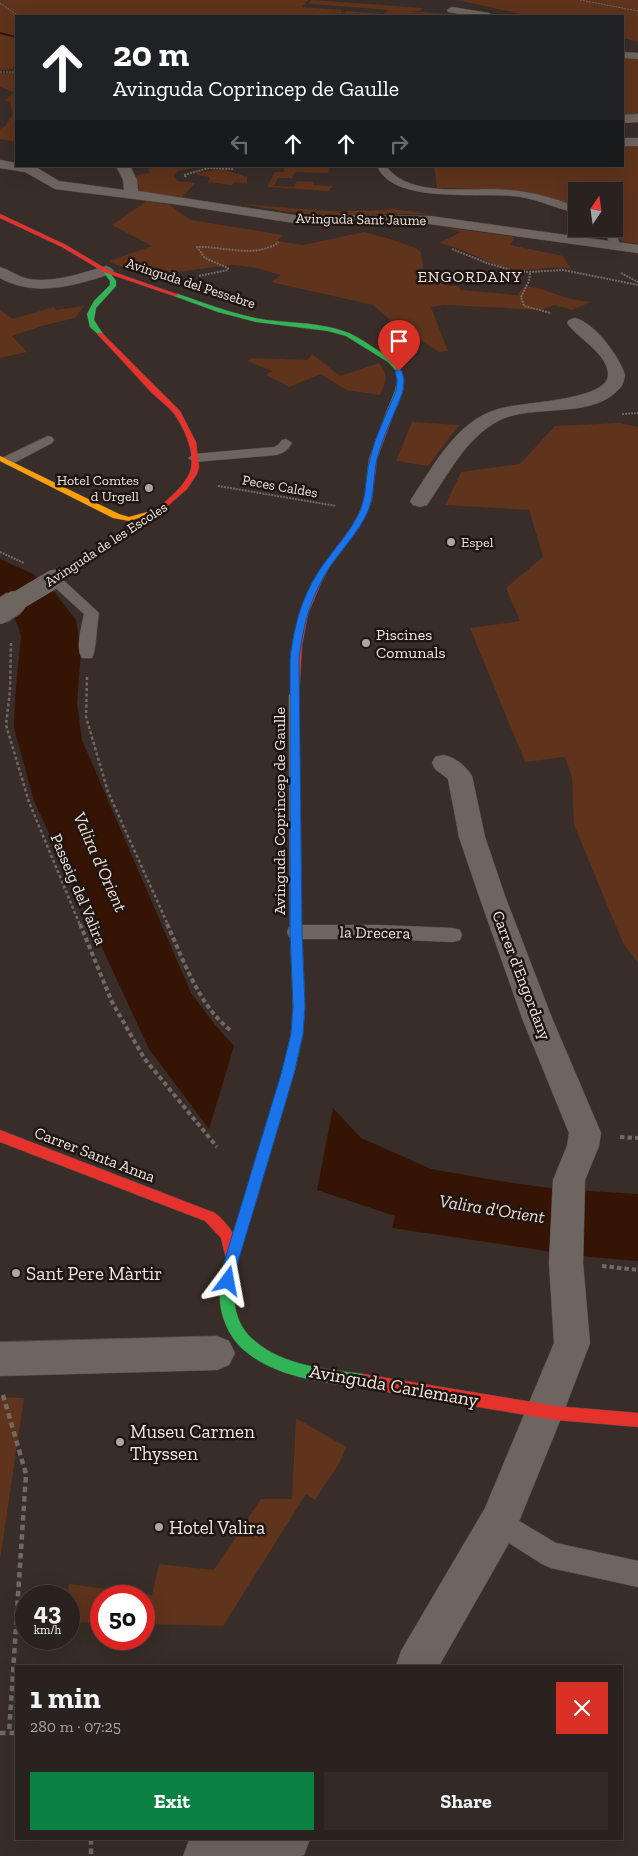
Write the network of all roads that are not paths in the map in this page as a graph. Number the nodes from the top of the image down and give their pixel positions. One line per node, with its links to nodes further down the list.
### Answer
1 (452, 10): 2 (street)
2 (482, 15)
3 (638, 118): 4 (street)
4 (624, 119)
5 (624, 142): 6 (street)
6 (638, 142)
7 (0, 164): 8 (street, Avinguda Sant Jaume)
8 (15, 167)
9 (17, 167): 12 (street, Avinguda Sant Jaume)
10 (124, 167): 12 (street)
11 (381, 167): 13 (lane)
12 (130, 194): 16 (street, Avinguda Sant Jaume)
13 (568, 208)
14 (0, 216): 18 (main road, Avinguda del Pessebre)
15 (613, 238): 16 (lane)
16 (615, 245): 17 (street, Avinguda Sant Jaume)
17 (638, 249)
18 (106, 271): 19 (street); 20 (main road, Avinguda del Pessebre); 21 (main road)
19 (0, 272)
20 (152, 287): 21 (main road); 27 (main road, Avinguda del Pessebre)
21 (106, 294): 25 (main road, Avinguda de les Escoles)
22 (575, 323): 28 (street)
23 (48, 440): 26 (lane)
24 (286, 444): 25 (lane)
25 (194, 458): 29 (main road, Avinguda de les Escoles)
26 (4, 460): 29 (main road)
27 (370, 492): 34 (main road, Avinguda Coprincep de Gaulle)
28 (420, 500)
29 (160, 510): 30 (main road, Avinguda de les Escoles)
30 (54, 579): 31 (street, Avinguda de les Escoles, bridge); 32 (lane)
31 (0, 612)
32 (87, 655)
33 (444, 763): 45 (street, Carrer d'Engordany)
34 (296, 932): 35 (lane, la Drecera); 37 (main road, Avinguda Coprincep de Gaulle)
35 (453, 935)
36 (0, 1136): 38 (main road, Carrer Santa Anna)
37 (258, 1175): 39 (main road); 41 (main road)
38 (179, 1204): 40 (main road, Carrer Santa Anna); 41 (main road, Carrer Santa Anna)
39 (236, 1204)
40 (222, 1209)
41 (232, 1259): 45 (main road, Avinguda Carlemany)
42 (216, 1354): 43 (street)
43 (1, 1375)
44 (638, 1420): 45 (main road, Avinguda Carlemany)
45 (538, 1428): 46 (street)
46 (498, 1522): 47 (lane); 48 (street)
47 (638, 1574)
48 (417, 1665)
49 (285, 1840): 50 (street)
50 (205, 1856)

